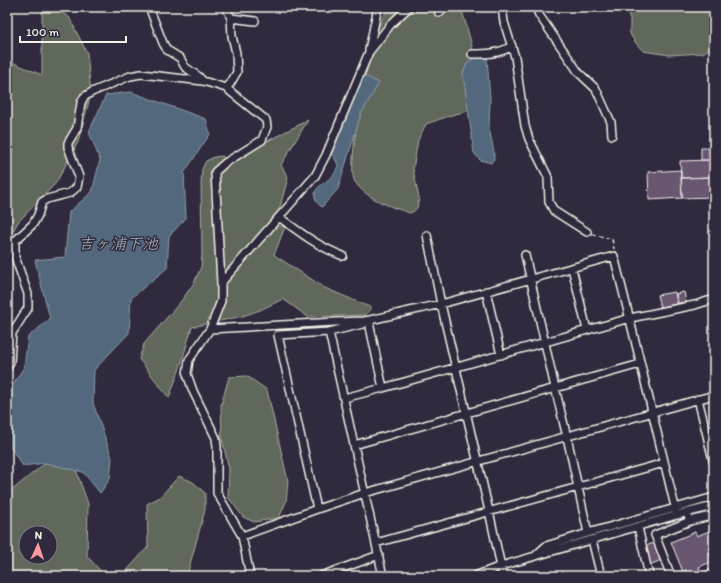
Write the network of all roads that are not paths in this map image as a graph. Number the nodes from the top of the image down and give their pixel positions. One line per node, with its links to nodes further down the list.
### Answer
1 (149, 7): 14 (street)
2 (226, 7): 9 (street)
3 (378, 7): 12 (street)
4 (409, 7): 12 (street)
5 (445, 7): 8 (street)
6 (502, 7): 11 (street)
7 (536, 7): 16 (street)
8 (439, 13)
9 (231, 18): 10 (street); 15 (street)
10 (255, 21)
11 (512, 46): 13 (street); 18 (street)
12 (369, 52): 17 (street)
13 (472, 54)
14 (203, 81): 15 (street); 36 (street)
15 (226, 88): 24 (street)
16 (612, 135)
17 (279, 217): 21 (street); 24 (street)
18 (586, 232)
19 (427, 235): 27 (street)
20 (525, 255): 23 (street)
21 (343, 256)
22 (572, 268): 23 (street); 28 (street); 31 (street)
23 (531, 279): 25 (street); 33 (street)
24 (221, 283): 30 (street)
25 (486, 291): 27 (street); 34 (street)
26 (714, 299): 28 (street)
27 (441, 304): 29 (street); 37 (street)
28 (630, 318): 31 (street); 35 (street)
29 (367, 321): 30 (street); 32 (street); 38 (street)
30 (210, 329): 63 (street)
31 (587, 330): 33 (street)
32 (329, 332): 41 (street); 55 (street)
33 (545, 342): 34 (street); 39 (street)
34 (501, 355): 37 (street)
35 (640, 364): 39 (street); 44 (street)
36 (7, 368)
37 (456, 368): 38 (street); 43 (street)
38 (383, 388): 41 (street)
39 (555, 388): 43 (street); 45 (street)
40 (714, 395): 42 (street)
41 (344, 398): 46 (street)
42 (698, 399): 44 (street); 49 (street)
43 (467, 413): 46 (street); 47 (street)
44 (652, 413): 45 (street); 48 (street)
45 (567, 437): 47 (street); 50 (street)
46 (354, 444): 51 (street)
47 (478, 462): 51 (street); 56 (street)
48 (664, 462): 50 (street); 54 (street)
49 (714, 464)
50 (578, 487): 56 (street); 62 (street)
51 (365, 493): 55 (street); 65 (street)
52 (714, 497): 54 (street)
53 (714, 506): 57 (street)
54 (675, 508): 59 (street); 62 (street)
55 (317, 509): 63 (street)
56 (489, 511): 65 (street); 68 (street)
57 (687, 513): 59 (street); 60 (street)
58 (714, 514): 60 (street)
59 (677, 516): 61 (street)
60 (690, 521): 76 (street)
61 (638, 527): 64 (street); 75 (street)
62 (588, 533): 67 (street)
63 (242, 536): 69 (street)
64 (592, 540): 67 (street); 74 (street)
65 (376, 543): 66 (street)
66 (379, 555): 70 (street); 71 (street)
67 (533, 557): 68 (street)
68 (501, 566): 72 (street); 73 (street)
69 (250, 576)
70 (321, 576)
71 (383, 576)
72 (475, 576)
73 (503, 576)
74 (601, 576)
75 (649, 576)
76 (671, 576)

